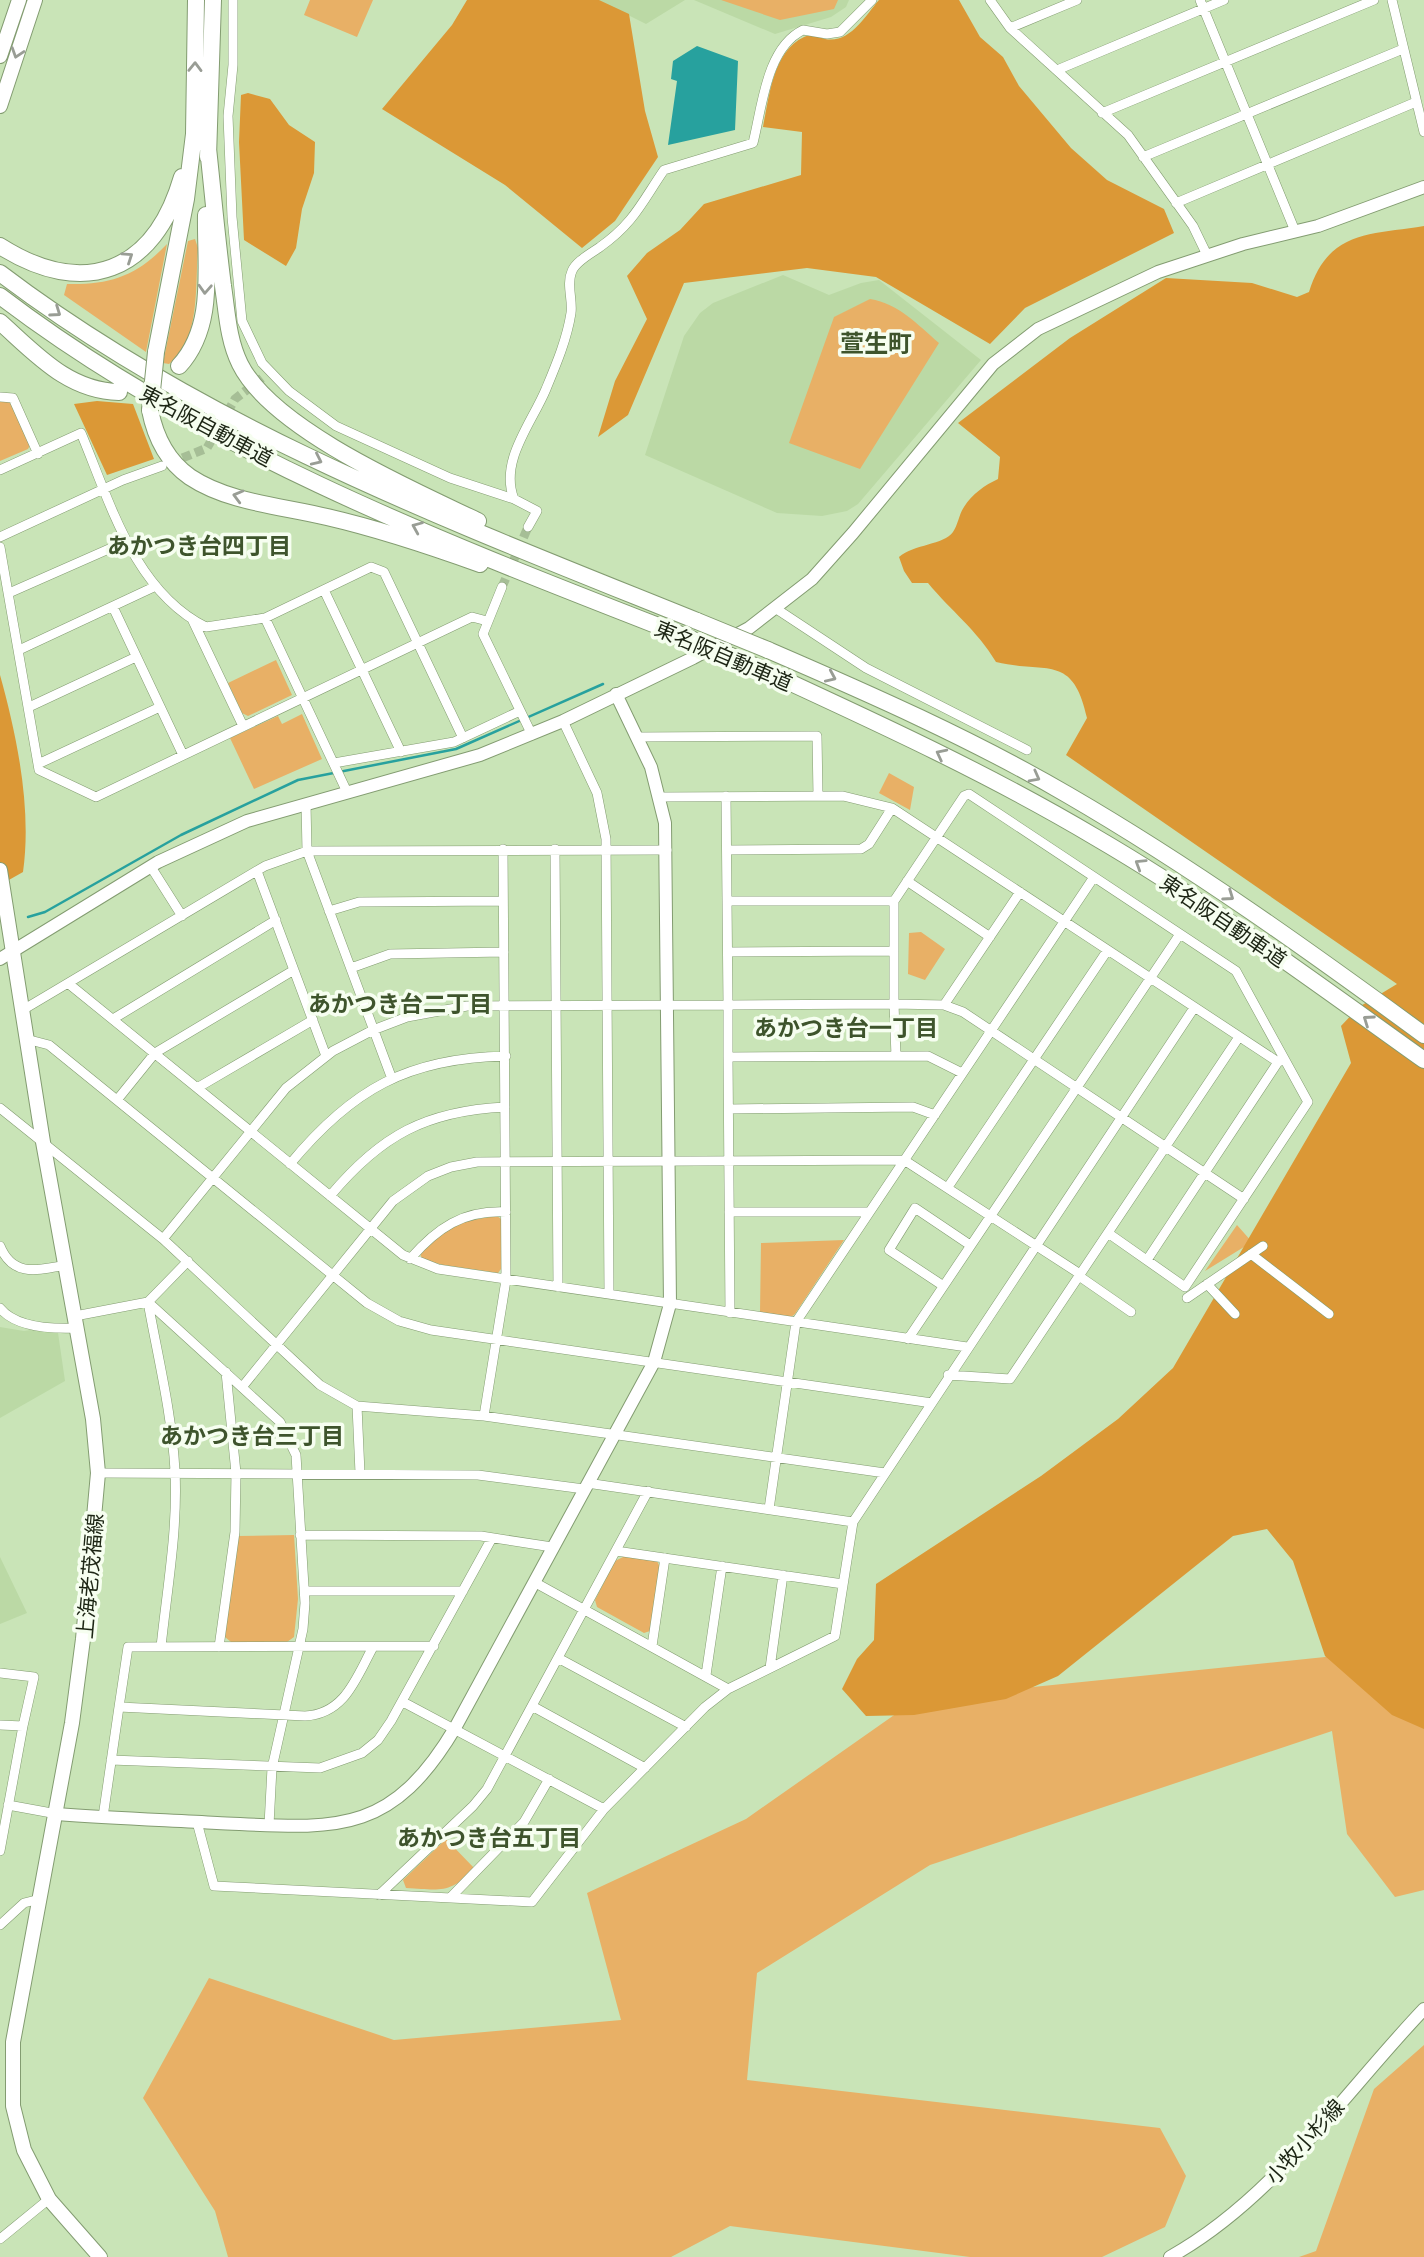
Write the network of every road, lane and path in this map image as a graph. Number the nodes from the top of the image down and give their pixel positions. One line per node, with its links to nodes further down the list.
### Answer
1 (19, 0): 15 (main road)
2 (35, 0): 19 (main road, one-way to 19)
3 (196, 0): 23 (highway, one-way to 3)
4 (212, 0): 24 (highway)
5 (233, 0): 42 (street)
6 (872, 0): 42 (street)
7 (990, 0): 13 (street)
8 (1077, 0): 13 (street)
9 (1224, 0): 12 (street)
10 (1374, 0): 16 (street)
11 (1392, 0): 14 (street)
12 (1202, 4): 16 (street); 17 (street)
13 (1010, 28): 17 (street)
14 (1404, 48): 18 (street); 21 (street)
15 (0, 56)
16 (1225, 61): 20 (street); 21 (street)
17 (1057, 70): 20 (street)
18 (1416, 102): 22 (street); 26 (street)
19 (0, 106)
20 (1102, 113): 25 (street)
21 (1248, 113): 25 (street); 26 (street)
22 (1424, 132)
23 (194, 134): 30 (highway, one-way to 23); 53 (highway, one-way to 23, bridge)
24 (208, 148): 35 (highway, one-way to 35); 49 (highway)
25 (1143, 157): 28 (street)
26 (1269, 164): 28 (street); 29 (street)
27 (1424, 187): 29 (street)
28 (1176, 203): 31 (street)
29 (1295, 231): 31 (street)
30 (0, 246)
31 (1207, 255): 54 (street)
32 (0, 272): 49 (highway, 東名阪自動車道, one-way to 49)
33 (0, 296): 53 (highway, 東名阪自動車道, one-way to 33)
34 (0, 322): 36 (highway)
35 (179, 366)
36 (119, 392)
37 (0, 397): 38 (street)
38 (38, 454): 40 (street); 41 (street)
39 (162, 466): 41 (street)
40 (0, 470)
41 (105, 489): 44 (street); 45 (street)
42 (514, 499): 43 (street)
43 (528, 527)
44 (0, 537)
45 (127, 541): 47 (street); 51 (street)
46 (0, 547): 51 (street)
47 (156, 586): 52 (street); 56 (street)
48 (502, 587): 57 (street)
49 (619, 589): 126 (highway, 東名阪自動車道, one-way to 126, bridge)
50 (324, 590): 55 (street); 58 (street); 61 (street)
51 (9, 593): 59 (street)
52 (113, 607): 59 (street); 60 (street)
53 (608, 607): 135 (highway, 東名阪自動車道, one-way to 53, bridge)
54 (775, 608): 62 (street); 71 (street)
55 (265, 618): 56 (street); 63 (street)
56 (193, 621): 68 (street)
57 (487, 621): 58 (street); 66 (street)
58 (418, 643): 61 (street); 70 (street)
59 (19, 650): 64 (street)
60 (136, 657): 64 (street); 65 (street)
61 (362, 669): 63 (street); 72 (street)
62 (616, 694): 67 (street); 69 (street)
63 (302, 698): 68 (street); 75 (street)
64 (29, 706): 74 (street)
65 (160, 707): 73 (street); 74 (street)
66 (525, 721): 67 (street); 70 (street); 76 (street)
67 (563, 721): 85 (street)
68 (243, 726): 73 (street)
69 (637, 737): 78 (street); 79 (street)
70 (463, 738): 72 (street)
71 (1027, 750)
72 (401, 752): 75 (street)
73 (183, 755): 74 (street)
74 (38, 764)
75 (337, 769): 76 (street)
76 (347, 792): 80 (street)
77 (726, 796): 78 (street); 79 (street); 87 (street)
78 (818, 796): 81 (street)
79 (660, 797): 86 (street)
80 (306, 804): 88 (street); 89 (street)
81 (892, 808): 82 (street); 87 (street)
82 (937, 836): 92 (street); 93 (street); 94 (street)
83 (503, 849): 84 (street); 88 (street); 95 (street)
84 (555, 849): 85 (street); 116 (street)
85 (607, 850): 86 (street); 117 (street)
86 (667, 850): 114 (street)
87 (727, 850): 96 (street)
88 (307, 851): 91 (street); 98 (street)
89 (151, 867): 99 (street); 108 (street)
90 (0, 870): 108 (main road, 上海老茂福線)
91 (257, 871): 99 (street); 100 (street)
92 (1094, 877): 101 (street); 102 (street)
93 (907, 881): 97 (street); 103 (street)
94 (1020, 892): 101 (street); 103 (street)
95 (503, 901): 98 (street); 106 (street)
96 (727, 901): 97 (street); 107 (street)
97 (894, 901): 104 (street)
98 (329, 911): 109 (street)
99 (182, 916): 112 (street)
100 (276, 920): 110 (street); 122 (street)
101 (1064, 921): 105 (street); 125 (street)
102 (1180, 934): 111 (street); 136 (street)
103 (990, 937): 119 (street)
104 (894, 951): 107 (street); 115 (street)
105 (1107, 951): 111 (street); 134 (street)
106 (504, 952): 109 (street); 113 (street)
107 (727, 953): 118 (street)
108 (5, 954): 121 (main road, 上海老茂福線)
109 (351, 968): 124 (street)
110 (294, 970): 123 (street); 129 (street)
111 (1150, 978): 120 (street); 139 (street)
112 (69, 984): 121 (street); 122 (street)
113 (505, 1004): 116 (street); 124 (street); 131 (street)
114 (668, 1004): 117 (street); 118 (street); 151 (street)
115 (894, 1004): 118 (street); 119 (street); 133 (street)
116 (556, 1005): 117 (street); 153 (street)
117 (608, 1005): 150 (street)
118 (728, 1005): 132 (street)
119 (944, 1005): 125 (street)
120 (1194, 1008): 127 (street); 146 (street)
121 (21, 1011): 128 (main road, 上海老茂福線)
122 (113, 1019): 129 (street)
123 (313, 1020): 130 (street); 140 (street)
124 (373, 1030): 130 (street); 138 (street)
125 (990, 1031): 134 (street); 137 (street)
126 (1424, 1035)
127 (1239, 1037): 136 (street); 149 (street)
128 (26, 1039): 141 (street); 148 (main road, 上海老茂福線)
129 (155, 1053): 140 (street); 141 (street)
130 (326, 1056): 147 (street)
131 (506, 1056): 138 (street); 142 (street)
132 (728, 1056): 133 (street); 143 (street)
133 (895, 1056): 137 (street)
134 (1034, 1060): 139 (street); 159 (street)
135 (1424, 1060)
136 (1281, 1061): 157 (street); 161 (street)
137 (962, 1073): 145 (street)
138 (392, 1079): 156 (street)
139 (1077, 1087): 146 (street); 165 (street)
140 (197, 1088): 147 (street)
141 (117, 1100): 158 (street)
142 (505, 1107): 152 (street); 160 (street)
143 (729, 1109): 145 (street); 154 (street)
144 (1, 1112): 148 (street)
145 (935, 1115): 155 (street)
146 (1121, 1117): 149 (street); 170 (street)
147 (250, 1131): 156 (street); 158 (street)
148 (43, 1142): 168 (street); 177 (main road, 上海老茂福線)
149 (1165, 1146): 157 (street); 167 (street)
150 (609, 1159): 151 (street); 153 (street); 185 (street)
151 (668, 1159): 154 (street); 188 (street)
152 (506, 1160): 153 (street); 162 (street); 166 (street)
153 (557, 1160): 184 (street)
154 (729, 1160): 155 (street); 163 (street)
155 (904, 1160): 159 (street); 164 (street)
156 (290, 1164): 160 (street)
157 (1205, 1173): 161 (street); 175 (street)
158 (212, 1177): 168 (street); 179 (street)
159 (948, 1187): 165 (street)
160 (330, 1196): 166 (street)
161 (1244, 1199): 178 (street)
162 (506, 1212): 174 (street); 181 (street)
163 (729, 1212): 164 (street); 191 (street)
164 (869, 1212): 195 (street)
165 (991, 1216): 169 (street); 170 (street)
166 (370, 1229): 174 (street); 179 (street)
167 (1108, 1233): 175 (street); 180 (street)
168 (163, 1239): 176 (street)
169 (971, 1245): 182 (street); 182 (street)
170 (1035, 1245): 180 (street); 199 (street)
171 (0, 1246): 177 (street)
172 (1263, 1246): 173 (street)
173 (1251, 1254): 183 (street); 193 (street)
174 (410, 1259): 181 (street)
175 (1147, 1260): 178 (street)
176 (188, 1261): 187 (street); 198 (street)
177 (66, 1265): 194 (main road, 上海老茂福線)
178 (1196, 1271): 183 (street)
179 (333, 1275): 196 (street); 198 (street)
180 (1079, 1275): 190 (street); 202 (street)
181 (506, 1280): 184 (street); 196 (street)
182 (942, 1285): 197 (street)
183 (1207, 1285): 186 (street); 192 (street)
184 (558, 1287): 185 (street)
185 (609, 1294): 188 (street)
186 (1187, 1298)
187 (148, 1302): 194 (street); 201 (street); 211 (street)
188 (670, 1304): 191 (street); 200 (street)
189 (0, 1308): 194 (street)
190 (1131, 1312)
191 (730, 1313): 195 (street)
192 (1235, 1314)
193 (1328, 1314)
194 (76, 1322): 210 (main road, 上海老茂福線)
195 (796, 1322): 197 (street); 203 (street)
196 (497, 1339): 200 (street); 207 (street)
197 (908, 1339): 199 (street)
198 (276, 1344): 204 (street); 206 (street)
199 (967, 1347): 202 (street)
200 (654, 1362): 203 (street); 208 (street)
201 (226, 1372): 204 (street); 212 (street)
202 (948, 1375): 205 (street)
203 (788, 1381): 205 (street); 209 (street)
204 (243, 1386): 213 (street)
205 (932, 1402): 215 (street)
206 (357, 1406): 207 (street); 214 (street)
207 (484, 1416): 208 (street)
208 (615, 1434): 209 (street); 216 (street)
209 (776, 1457): 215 (street); 218 (street)
210 (98, 1473): 211 (street); 258 (main road, 上海老茂福線)
211 (175, 1473): 212 (street); 234 (street)
212 (236, 1473): 213 (street); 235 (street)
213 (298, 1473): 214 (street); 220 (street)
214 (360, 1473): 216 (street)
215 (885, 1473): 219 (street)
216 (586, 1486): 217 (street); 222 (street)
217 (648, 1491): 218 (street); 223 (street)
218 (769, 1509): 219 (street)
219 (853, 1522): 228 (street)
220 (300, 1535): 221 (street); 229 (street)
221 (492, 1538): 222 (street); 230 (street)
222 (552, 1547): 227 (street)
223 (616, 1550): 224 (street); 231 (street)
224 (665, 1558): 225 (street); 233 (street)
225 (722, 1566): 226 (street); 241 (street)
226 (783, 1575): 228 (street); 239 (street)
227 (534, 1582): 231 (street); 250 (street)
228 (843, 1584): 239 (street)
229 (305, 1591): 230 (street); 236 (street)
230 (463, 1591): 232 (street)
231 (584, 1609): 233 (street); 238 (street)
232 (434, 1646): 237 (street); 243 (street)
233 (652, 1646): 241 (street)
234 (161, 1647): 235 (street); 245 (street)
235 (219, 1647): 236 (street)
236 (299, 1647): 237 (street); 246 (street)
237 (373, 1647): 246 (street)
238 (558, 1658): 244 (street); 249 (street)
239 (770, 1668): 242 (street)
240 (0, 1673): 248 (street)
241 (706, 1675): 242 (street)
242 (728, 1689): 249 (street)
243 (403, 1702): 250 (street); 253 (street)
244 (532, 1706): 251 (street); 254 (street)
245 (119, 1707): 246 (street); 252 (street)
246 (284, 1715): 253 (street)
247 (0, 1725): 248 (street)
248 (23, 1726): 256 (street)
249 (686, 1727): 254 (street)
250 (455, 1728): 251 (street); 261 (street)
251 (506, 1756): 255 (street); 264 (street)
252 (111, 1760): 253 (street); 259 (street)
253 (272, 1768): 261 (street)
254 (645, 1768): 257 (street)
255 (549, 1779): 257 (street); 266 (street)
256 (8, 1805): 258 (street); 262 (street)
257 (604, 1809): 266 (street)
258 (57, 1814): 259 (street); 265 (main road, 上海老茂福線)
259 (103, 1817): 260 (street)
260 (197, 1822): 261 (street); 264 (street)
261 (269, 1825)
262 (0, 1845): 263 (street)
263 (0, 1851)
264 (379, 1895): 266 (street)
265 (40, 1899): 267 (street); 269 (main road, 上海老茂福線)
266 (450, 1899)
267 (0, 1925)
268 (1424, 2009): 273 (street, 小牧小杉線)
269 (6, 2069): 270 (main road, 上海老茂福線)
270 (49, 2199): 271 (street); 272 (main road, 上海老茂福線)
271 (0, 2239)
272 (100, 2257)
273 (1170, 2257)

